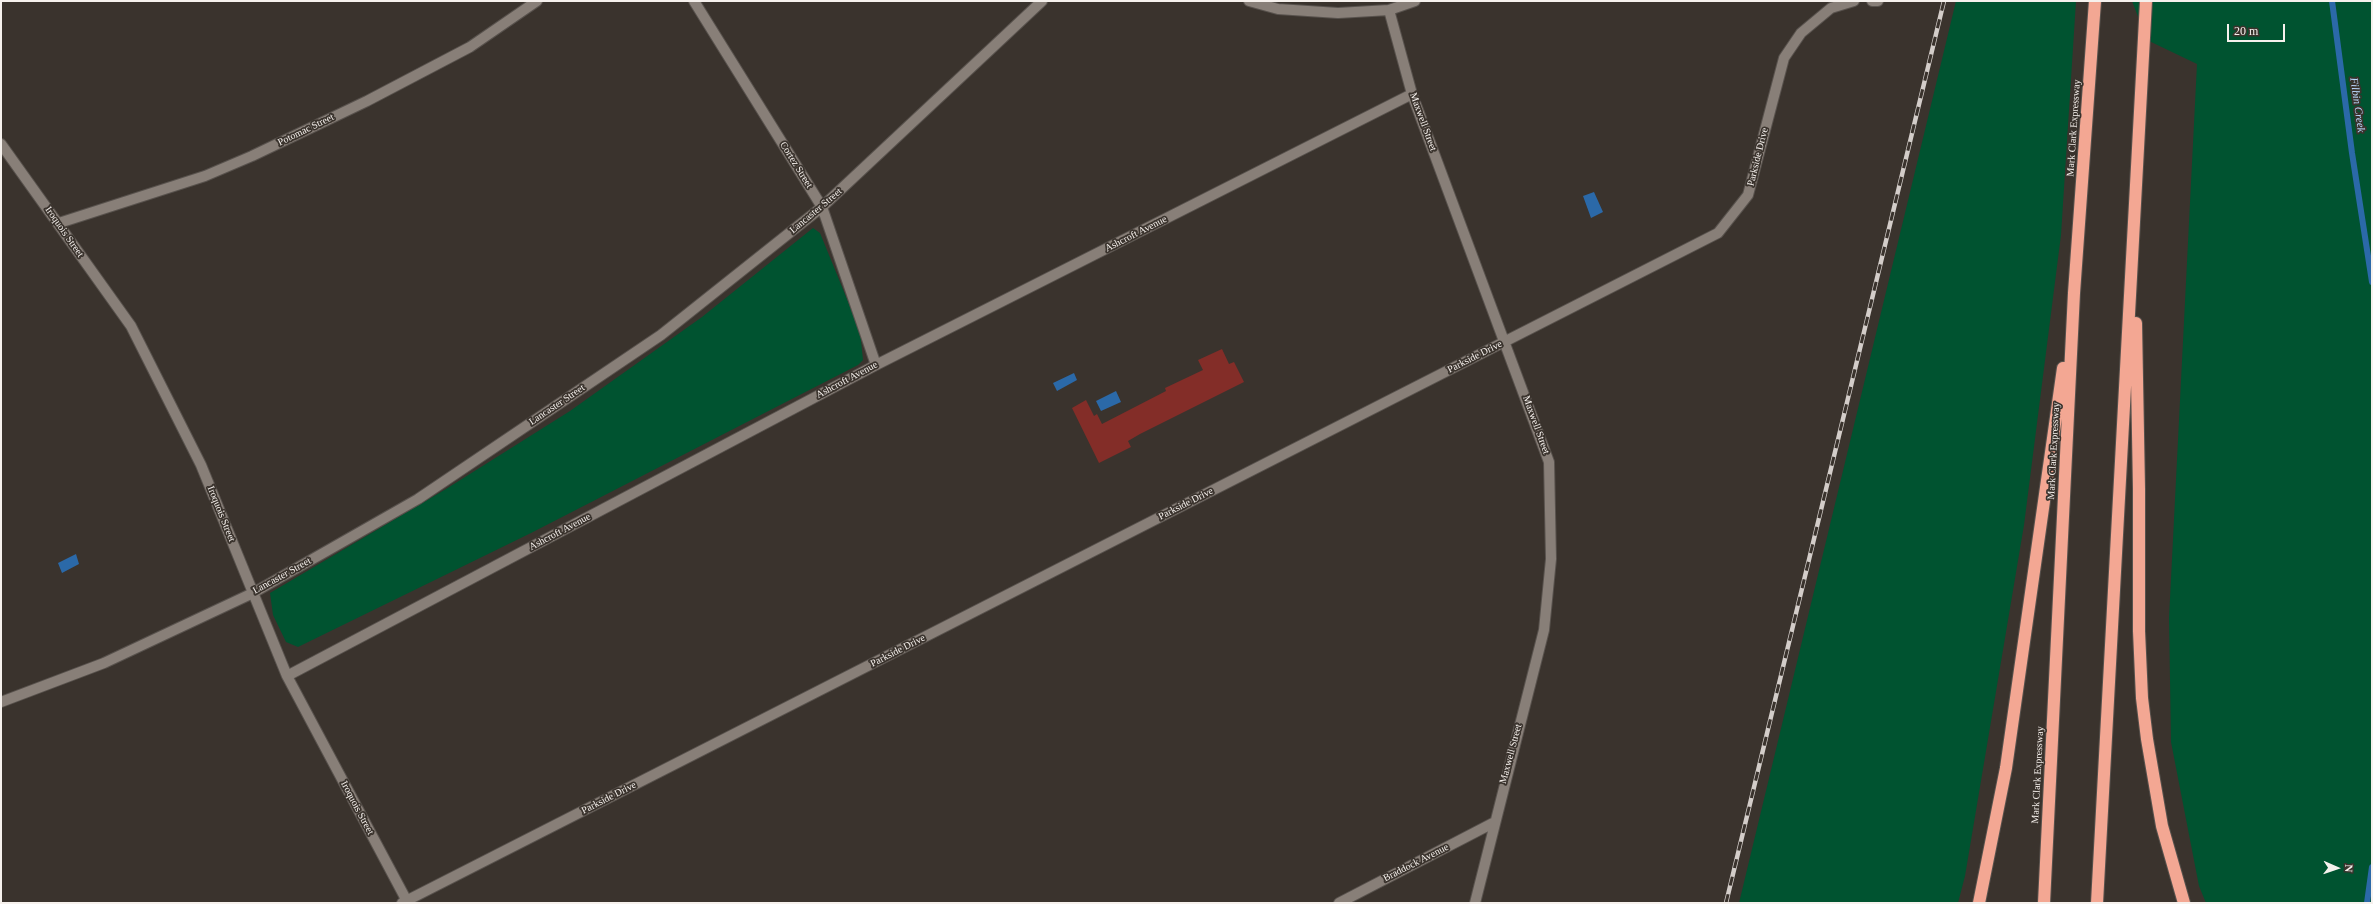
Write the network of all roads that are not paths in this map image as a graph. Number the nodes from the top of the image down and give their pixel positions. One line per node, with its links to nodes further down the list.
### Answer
1 (537, 1): 15 (street, Potomac Street)
2 (694, 1): 14 (street, Cortez Street)
3 (1042, 1): 14 (street, Lancaster Street)
4 (1249, 1): 11 (street)
5 (1415, 1): 11 (street)
6 (1854, 1): 18 (street, Parkside Drive)
7 (1872, 1): 10 (street)
8 (2095, 1): 17 (highway, Mark Clark Expressway)
9 (2146, 1): 16 (highway)
10 (1878, 2)
11 (1389, 10): 12 (street, Maxwell Street)
12 (1412, 94): 18 (street, Maxwell Street); 19 (street, Ashcroft Avenue)
13 (1, 144): 15 (street, Iroquois Street)
14 (822, 207): 19 (street, Cortez Street); 20 (street, Lancaster Street)
15 (59, 223): 20 (street, Iroquois Street)
16 (2134, 226): 29 (highway); 30 (highway)
17 (2074, 293): 27 (highway); 28 (highway, Mark Clark Expressway)
18 (1506, 341): 23 (street, Maxwell Street); 24 (street, Parkside Drive)
19 (876, 365): 21 (street, Ashcroft Avenue)
20 (253, 593): 21 (street, Iroquois Street); 22 (street, Lancaster Street)
21 (286, 676): 24 (street, Iroquois Street)
22 (1, 702)
23 (1494, 823): 25 (street, Braddock Avenue); 26 (street, Maxwell Street)
24 (405, 902)
25 (1339, 903)
26 (1475, 903)
27 (1979, 903)
28 (2044, 903)
29 (2097, 903)
30 (2184, 903)

